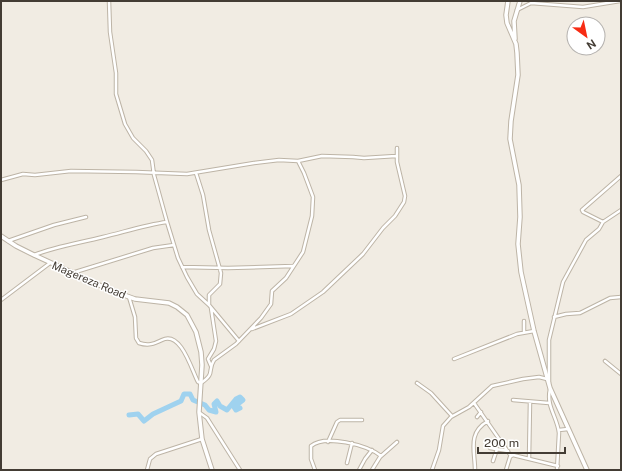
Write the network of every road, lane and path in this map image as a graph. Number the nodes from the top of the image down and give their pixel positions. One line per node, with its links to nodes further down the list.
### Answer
1 (109, 1): 11 (street)
2 (508, 1): 7 (street)
3 (520, 1): 6 (street)
4 (620, 1): 5 (street)
5 (615, 2): 6 (street)
6 (516, 11): 7 (street)
7 (516, 44): 35 (street)
8 (397, 148): 9 (street)
9 (396, 156): 10 (street); 34 (street)
10 (298, 161): 12 (street); 24 (street)
11 (154, 173): 12 (street); 14 (street); 17 (street)
12 (196, 173): 26 (street)
13 (621, 176): 18 (street)
14 (1, 180)
15 (621, 210): 18 (street)
16 (86, 217): 20 (street)
17 (167, 222): 21 (street); 22 (street)
18 (603, 222): 32 (street)
19 (1, 236): 20 (street, Magereza Road)
20 (8, 241): 22 (street, Magereza Road)
21 (174, 244): 25 (street); 27 (street)
22 (34, 255): 23 (street, Magereza Road)
23 (50, 264): 27 (street, Magereza Road); 30 (street)
24 (294, 266): 26 (street); 34 (street)
25 (182, 267): 26 (street); 31 (street)
26 (221, 268): 31 (street)
27 (71, 273): 28 (street, Magereza Road)
28 (129, 297): 43 (street, Magereza Road); 43 (street)
29 (621, 298): 32 (street)
30 (1, 300)
31 (210, 306): 37 (street); 40 (street)
32 (554, 317): 45 (street)
33 (524, 321): 36 (street)
34 (252, 329): 37 (street)
35 (534, 331): 36 (street); 42 (street)
36 (524, 332): 38 (street)
37 (239, 341): 40 (street)
38 (454, 360)
39 (605, 361): 41 (street)
40 (211, 366): 43 (street)
41 (621, 374)
42 (548, 379): 45 (street); 48 (street)
43 (201, 383): 50 (street, Magereza Road)
44 (417, 383): 52 (street)
45 (550, 386): 49 (street); 56 (street)
46 (513, 400): 47 (street)
47 (530, 402): 49 (street); 68 (street)
48 (474, 403): 51 (street); 52 (street)
49 (549, 403): 57 (street)
50 (199, 412): 58 (street, Magereza Road); 74 (street)
51 (481, 412): 53 (street); 55 (street)
52 (452, 416): 78 (street)
53 (477, 417)
54 (362, 420): 59 (street)
55 (488, 421): 65 (street); 79 (street)
56 (568, 429): 57 (street); 82 (street)
57 (558, 430): 71 (street)
58 (202, 439): 72 (street); 73 (street, Magereza Road)
59 (328, 442): 61 (street); 75 (street)
60 (397, 442): 66 (street)
61 (352, 443): 64 (street); 70 (street)
62 (490, 448): 63 (street)
63 (497, 449): 65 (street); 69 (street)
64 (372, 450): 66 (street); 76 (street)
65 (509, 451): 67 (street)
66 (381, 456): 77 (street)
67 (512, 456): 68 (street); 80 (street)
68 (529, 459): 71 (street)
69 (493, 461)
70 (346, 463)
71 (558, 466): 81 (street)
72 (147, 470)
73 (212, 470)
74 (240, 470)
75 (315, 470)
76 (359, 470)
77 (372, 470)
78 (432, 470)
79 (475, 470)
80 (506, 470)
81 (557, 470)
82 (587, 470)

